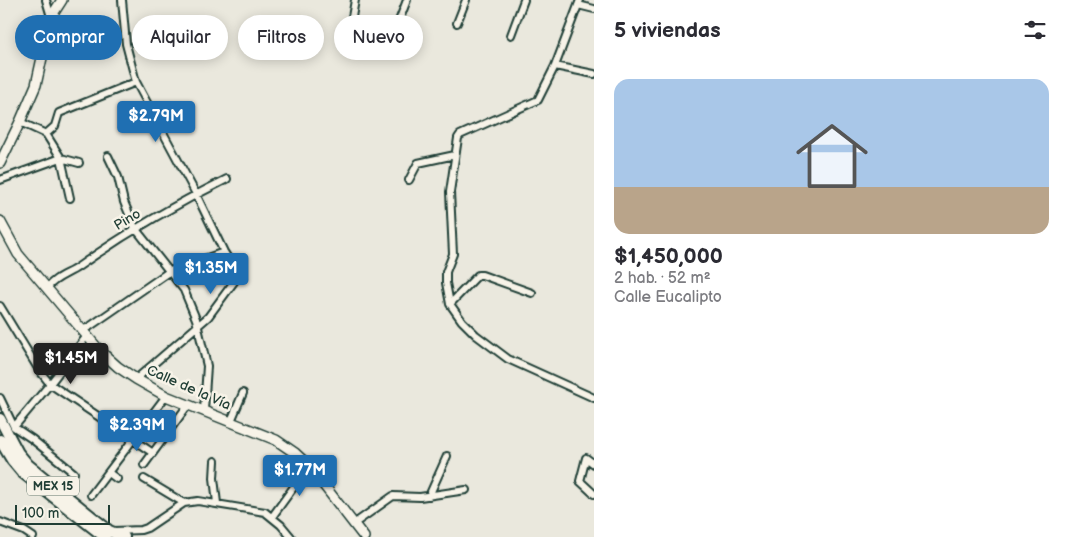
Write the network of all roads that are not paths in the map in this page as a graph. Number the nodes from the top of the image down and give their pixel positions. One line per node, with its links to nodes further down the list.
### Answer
1 (46, 0): 10 (street)
2 (62, 0): 11 (street)
3 (122, 0): 19 (street)
4 (356, 0): 12 (street)
5 (408, 0): 13 (street)
6 (466, 0): 14 (street)
7 (524, 0): 15 (street)
8 (579, 2): 9 (street); 17 (street)
9 (594, 9)
10 (50, 15)
11 (52, 15)
12 (352, 15)
13 (402, 15)
14 (457, 23)
15 (511, 34)
16 (42, 60): 20 (street)
17 (555, 66): 18 (street); 22 (street)
18 (594, 74)
19 (136, 82): 21 (street); 30 (street)
20 (20, 122): 21 (street); 25 (street)
21 (46, 134): 24 (street)
22 (455, 155): 29 (street); 38 (street)
23 (108, 156): 33 (street)
24 (61, 158): 26 (street); 28 (street); 31 (street)
25 (0, 163)
26 (79, 163)
27 (227, 179): 30 (street, Pino)
28 (0, 180)
29 (409, 180)
30 (196, 194): 33 (street, Pino); 34 (street)
31 (70, 198)
32 (0, 221): 36 (street, Calle de la Vía)
33 (135, 228): 35 (street); 36 (street, Pino)
34 (224, 252): 35 (street); 40 (street)
35 (170, 271): 40 (street); 41 (street)
36 (47, 288): 41 (street, Calle de la Vía)
37 (532, 293): 38 (street)
38 (450, 304): 47 (street)
39 (0, 306): 43 (street)
40 (196, 326): 42 (street); 50 (street)
41 (84, 333): 42 (street, Calle de la Vía); 43 (street)
42 (136, 379): 45 (street, Calle de la Vía)
43 (50, 384): 53 (street); 55 (street)
44 (243, 392): 52 (street)
45 (166, 396): 48 (street, Calle de la Vía); 55 (street)
46 (0, 398): 49 (street)
47 (594, 398)
48 (188, 405): 50 (street, Calle de la Vía); 56 (street)
49 (3, 409): 53 (street)
50 (204, 410): 52 (street, Calle de la Vía)
51 (0, 419): 75 (main road, MEX 15)
52 (231, 421): 61 (street, Calle de la Vía)
53 (14, 427): 62 (street)
54 (0, 440): 75 (main road, MEX 15)
55 (134, 440): 56 (street); 63 (street)
56 (153, 453): 59 (street)
57 (447, 456): 69 (street)
58 (215, 461): 71 (street)
59 (144, 464)
60 (594, 464): 67 (street)
61 (309, 466): 72 (street); 74 (street, Calle de la Vía)
62 (74, 473)
63 (109, 473): 64 (street); 68 (street)
64 (117, 479)
65 (144, 479): 70 (street)
66 (466, 490): 69 (street)
67 (594, 494)
68 (91, 495)
69 (429, 496): 74 (street)
70 (184, 503): 71 (street); 75 (street)
71 (217, 503): 72 (street)
72 (272, 517): 78 (street)
73 (0, 522): 76 (street)
74 (354, 523): 79 (street, Calle de la Vía)
75 (104, 535): 77 (main road, MEX 15)
76 (33, 537)
77 (124, 537)
78 (290, 537)
79 (364, 537)

